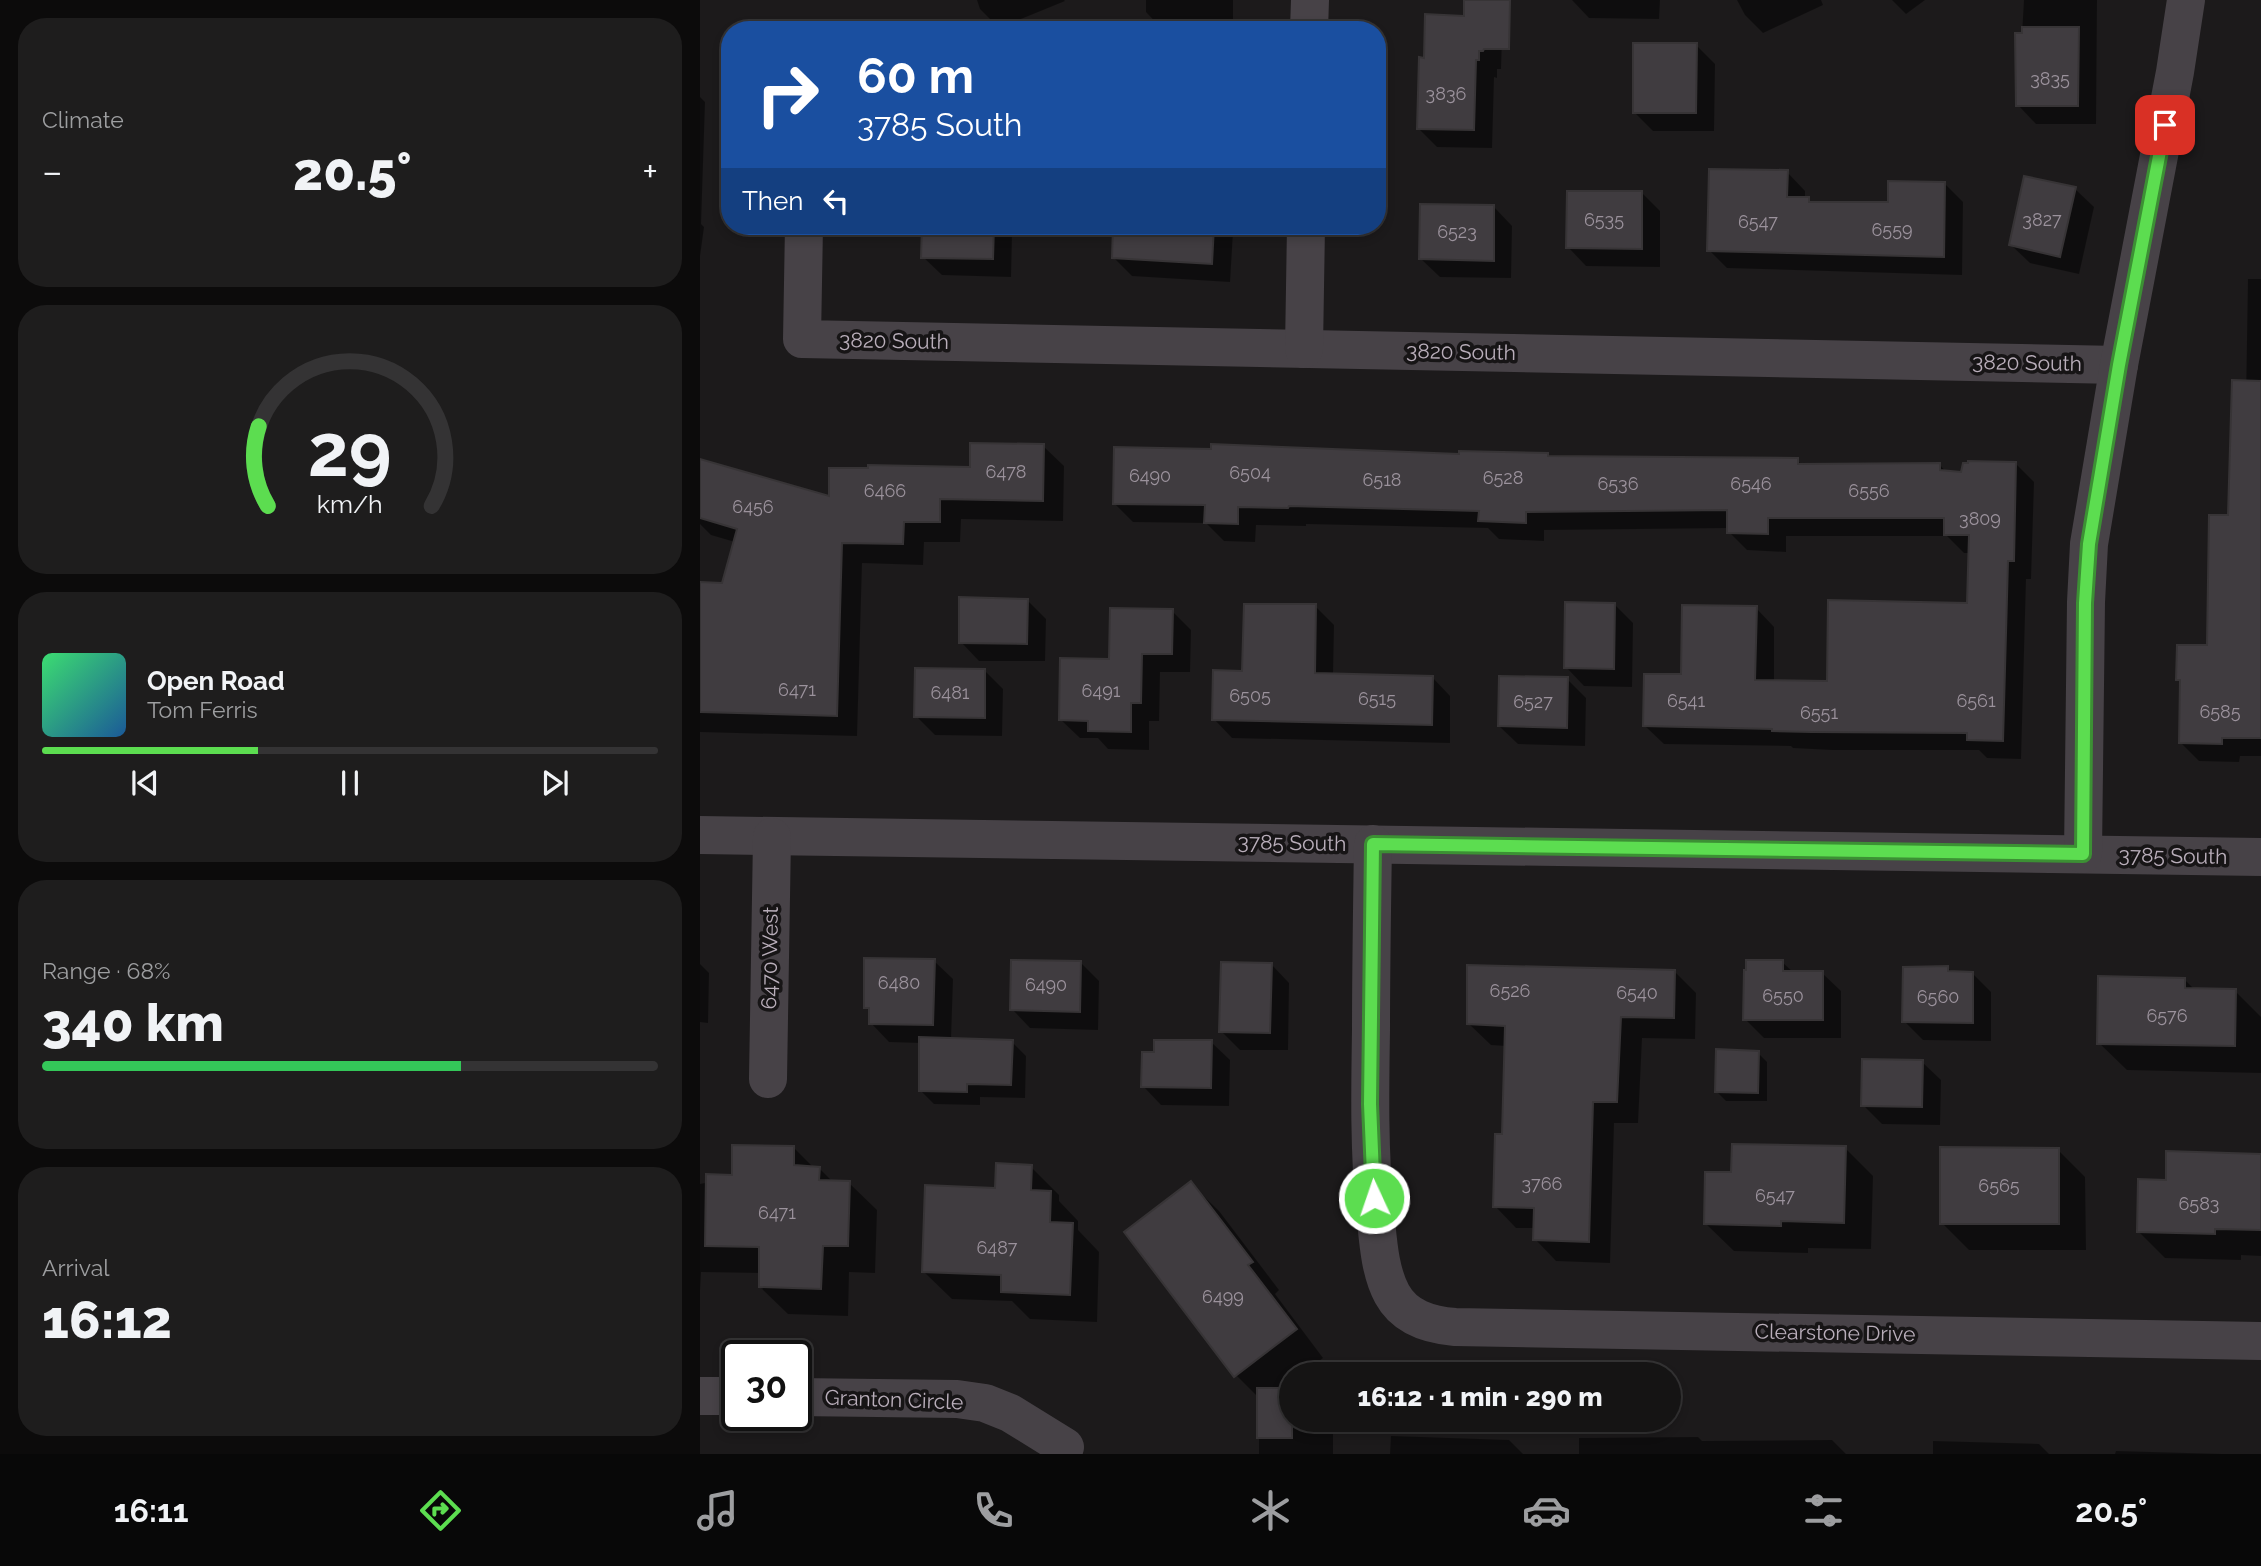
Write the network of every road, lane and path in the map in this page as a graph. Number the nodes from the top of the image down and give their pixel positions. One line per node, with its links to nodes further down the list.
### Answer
1 (1310, 0): 3 (street)
2 (2186, 0): 7 (street)
3 (1309, 21)
4 (804, 235): 6 (street, 3820 South)
5 (1306, 235): 6 (street)
6 (1304, 349): 7 (street, 3820 South)
7 (2119, 365): 11 (street)
8 (700, 835): 9 (street, 3785 South)
9 (772, 837): 10 (street, 3785 South); 13 (street, 6470 West)
10 (1373, 844): 11 (street, 3785 South); 14 (street, Clearstone Drive)
11 (2083, 854): 12 (street, 3785 South)
12 (2261, 858)
13 (768, 1079)
14 (2261, 1340)
15 (700, 1396): 16 (street)
16 (721, 1396)
17 (812, 1397): 18 (street, Granton Circle)
18 (1065, 1447)

